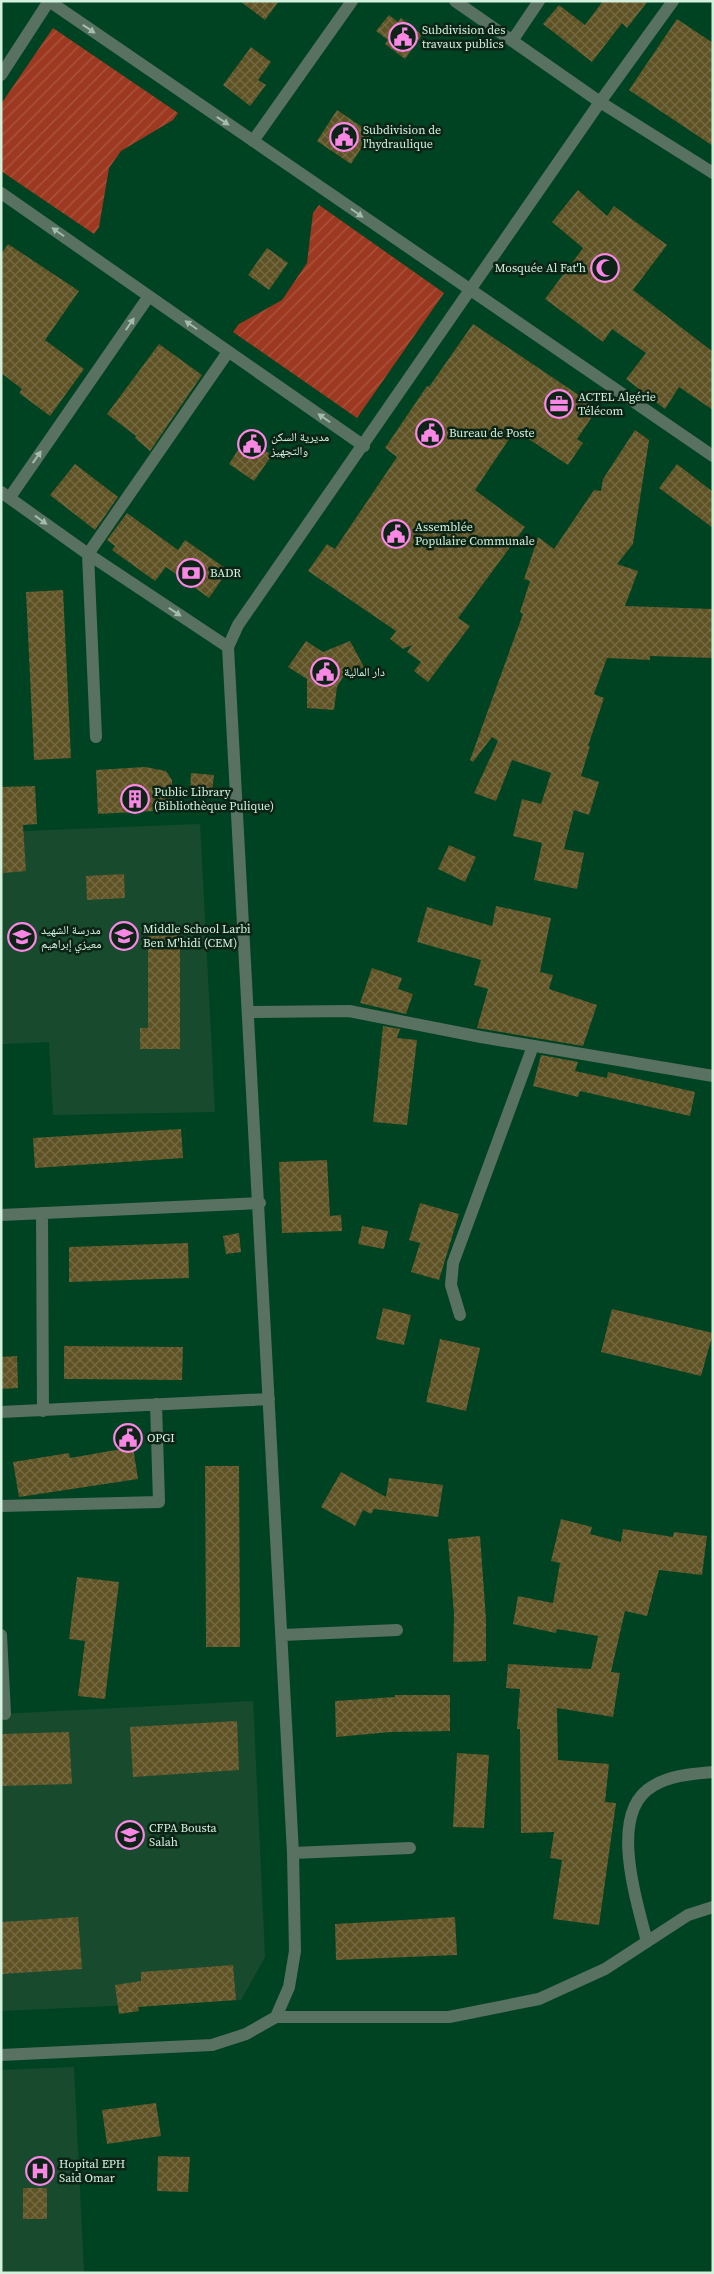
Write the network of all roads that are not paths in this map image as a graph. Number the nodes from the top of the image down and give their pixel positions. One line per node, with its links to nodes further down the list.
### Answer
1 (49, 1): 7 (street); 9 (street, one-way to 9)
2 (352, 1): 9 (street)
3 (455, 1): 6 (street)
4 (539, 1): 6 (street)
5 (673, 1): 8 (street)
6 (512, 41): 8 (street)
7 (1, 75)
8 (600, 102): 10 (street); 12 (street)
9 (253, 141): 12 (street, one-way to 12)
10 (713, 173)
11 (1, 193): 13 (street, one-way to 11)
12 (469, 291): 15 (street); 16 (street)
13 (149, 296): 14 (street, one-way to 13); 17 (street, one-way to 13)
14 (228, 352): 15 (street, one-way to 14); 18 (street)
15 (364, 446): 19 (street)
16 (713, 456)
17 (5, 494): 18 (street, one-way to 18)
18 (88, 554): 19 (street, one-way to 19); 20 (street)
19 (228, 648): 21 (street)
20 (96, 737)
21 (248, 1012): 22 (street); 24 (street)
22 (533, 1046): 23 (street); 27 (street)
23 (713, 1076)
24 (260, 1203): 25 (street); 28 (street)
25 (42, 1214): 26 (street); 30 (street)
26 (1, 1216)
27 (460, 1314)
28 (269, 1398): 29 (street); 34 (street)
29 (156, 1404): 30 (street); 32 (street)
30 (43, 1411): 31 (street)
31 (1, 1412)
32 (1, 1506)
33 (397, 1630): 34 (street)
34 (283, 1635): 39 (street)
35 (1, 1636): 36 (street)
36 (5, 1714)
37 (713, 1772): 41 (street)
38 (410, 1848): 39 (street)
39 (293, 1853): 42 (street)
40 (713, 1907): 41 (street)
41 (647, 1942): 42 (street)
42 (276, 2017): 43 (street)
43 (1, 2055)

